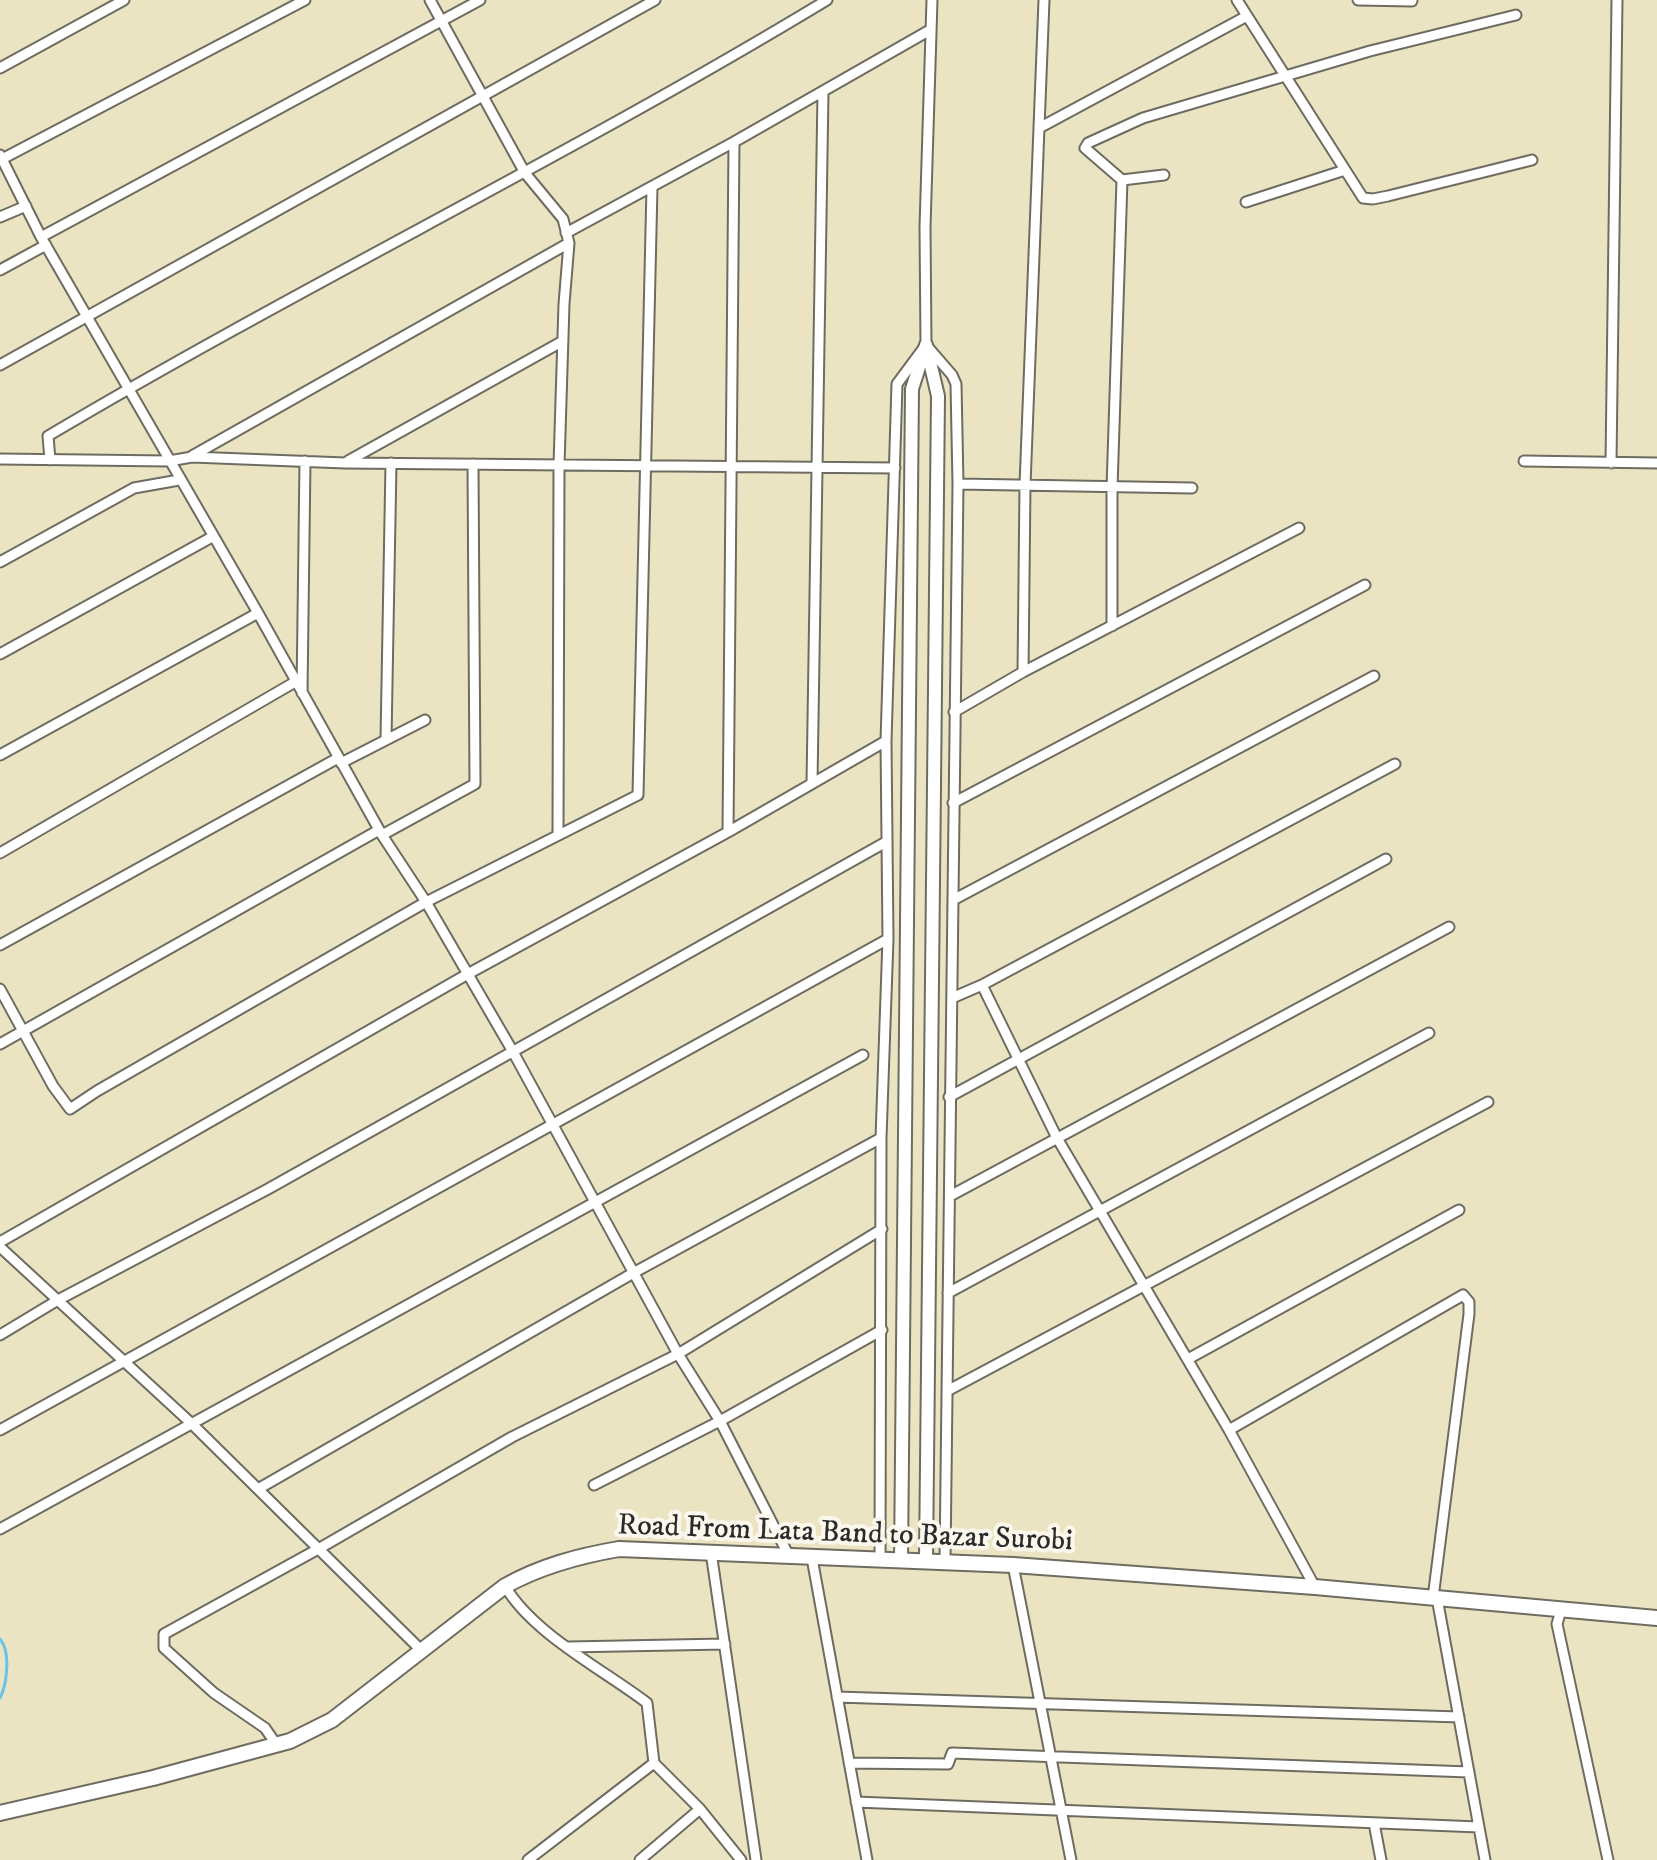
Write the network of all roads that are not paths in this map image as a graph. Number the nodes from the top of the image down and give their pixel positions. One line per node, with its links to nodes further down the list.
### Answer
1 (124, 0): 17 (street)
2 (305, 0): 23 (street)
3 (430, 0): 15 (street)
4 (480, 0): 15 (street)
5 (655, 0): 20 (street)
6 (827, 0): 26 (street)
7 (932, 0): 16 (street)
8 (1044, 0): 21 (street)
9 (1237, 0): 14 (street)
10 (1358, 0): 12 (street)
11 (1617, 0): 49 (street)
12 (1412, 1)
13 (1516, 15): 18 (street)
14 (1247, 16): 18 (street); 21 (street)
15 (442, 22): 20 (street); 34 (street)
16 (930, 30): 19 (street); 38 (street)
17 (0, 68)
18 (1286, 77): 25 (street); 28 (street)
19 (823, 92): 22 (street); 55 (street)
20 (482, 95): 26 (street); 36 (street)
21 (1039, 128): 59 (street)
22 (734, 142): 29 (street); 54 (street)
23 (1, 157): 31 (street)
24 (1532, 160): 25 (street)
25 (1345, 170): 30 (street)
26 (525, 173): 33 (street); 40 (street)
27 (1164, 175): 28 (street)
28 (1122, 180): 60 (street)
29 (652, 187): 33 (street); 53 (street)
30 (1246, 202)
31 (26, 206): 32 (street); 34 (street)
32 (0, 217)
33 (568, 238): 37 (street); 41 (street)
34 (43, 241): 35 (street); 36 (street)
35 (0, 270)
36 (86, 316): 39 (street); 40 (street)
37 (563, 341): 47 (street); 52 (street)
38 (926, 345): 56 (street); 58 (street); 136 (street); 137 (street)
39 (0, 365)
40 (128, 389): 43 (street); 44 (street)
41 (192, 457): 44 (street); 45 (street)
42 (1, 460): 43 (street)
43 (50, 460): 44 (street)
44 (169, 461): 57 (street)
45 (305, 461): 47 (street); 72 (street)
46 (1524, 461): 49 (street)
47 (345, 463): 48 (street)
48 (391, 463): 51 (street); 75 (street)
49 (1611, 463): 50 (street)
50 (1657, 463)
51 (473, 464): 52 (street); 82 (street)
52 (559, 465): 53 (street); 84 (street)
53 (645, 466): 54 (street); 84 (street)
54 (733, 468): 55 (street); 83 (street)
55 (818, 468): 56 (street); 80 (street)
56 (895, 468): 76 (street)
57 (179, 480): 63 (street); 64 (street)
58 (958, 484): 59 (street); 73 (street)
59 (1025, 485): 60 (street); 69 (street)
60 (1112, 488): 61 (street); 67 (street)
61 (1192, 488)
62 (1299, 528): 67 (street)
63 (212, 537): 66 (street); 68 (street)
64 (0, 562)
65 (1365, 585): 81 (street)
66 (258, 613): 71 (street); 77 (street)
67 (1112, 626): 69 (street)
68 (0, 654)
69 (1023, 672): 73 (street)
70 (1374, 676): 88 (street)
71 (295, 682): 72 (street); 86 (street)
72 (302, 694): 78 (street)
73 (954, 712): 81 (street)
74 (425, 720): 75 (street)
75 (386, 739): 78 (street)
76 (886, 741): 80 (street); 85 (street)
77 (0, 755)
78 (340, 760): 82 (street); 92 (street)
79 (1395, 764): 94 (street)
80 (812, 783): 83 (street)
81 (953, 803): 88 (street)
82 (381, 832): 89 (street); 97 (street)
83 (728, 832): 93 (street)
84 (558, 833): 89 (street)
85 (886, 842): 91 (street); 100 (street)
86 (0, 853)
87 (1386, 859): 102 (street)
88 (953, 900): 96 (street)
89 (426, 902): 93 (street); 97 (street)
90 (1449, 927): 107 (street)
91 (888, 939): 105 (street); 106 (street)
92 (0, 945)
93 (466, 975): 100 (street); 113 (street)
94 (982, 985): 96 (street); 102 (street)
95 (0, 989): 97 (street)
96 (952, 998): 103 (street)
97 (24, 1031): 99 (street)
98 (1429, 1033): 111 (street)
99 (0, 1044)
100 (512, 1050): 105 (street); 117 (street)
101 (863, 1055): 109 (street)
102 (1019, 1061): 103 (street); 107 (street)
103 (949, 1097): 108 (street)
104 (1488, 1102): 115 (street)
105 (553, 1126): 109 (street); 122 (street)
106 (881, 1138): 112 (street); 114 (street)
107 (1057, 1138): 108 (street); 111 (street)
108 (950, 1196): 116 (street)
109 (594, 1202): 114 (street); 125 (street)
110 (1459, 1210): 121 (street)
111 (1099, 1212): 115 (street); 116 (street)
112 (882, 1229): 118 (street); 120 (street)
113 (0, 1244): 117 (street)
114 (635, 1272): 120 (street); 129 (street)
115 (1145, 1284): 121 (street); 123 (street)
116 (948, 1293): 123 (street)
117 (58, 1300): 119 (street); 122 (street)
118 (882, 1330): 124 (street); 135 (street)
119 (0, 1335)
120 (678, 1354): 124 (street); 131 (street)
121 (1188, 1359): 127 (street)
122 (124, 1362): 125 (street); 126 (street)
123 (947, 1391): 138 (street)
124 (720, 1421): 128 (street); 133 (street)
125 (192, 1424): 129 (street); 130 (street)
126 (0, 1430)
127 (1229, 1430): 141 (street); 142 (street)
128 (594, 1485)
129 (258, 1489): 131 (street)
130 (0, 1529)
131 (320, 1548): 147 (street); 151 (street)
132 (711, 1552): 133 (main road, Road From Lata Band to Bazar Surobi); 140 (main road, Road From Lata Band to Bazar Surobi); 145 (street)
133 (790, 1558): 134 (main road, Road From Lata Band to Bazar Surobi)
134 (812, 1558): 135 (main road, Road From Lata Band to Bazar Surobi); 148 (street)
135 (880, 1560): 136 (main road, Road From Lata Band to Bazar Surobi)
136 (901, 1560): 137 (main road, Road From Lata Band to Bazar Surobi)
137 (926, 1561): 138 (main road, Road From Lata Band to Bazar Surobi)
138 (945, 1561): 139 (main road, Road From Lata Band to Bazar Surobi)
139 (1013, 1565): 141 (main road, Road From Lata Band to Bazar Surobi); 149 (street)
140 (505, 1586): 146 (street); 147 (main road, Road From Lata Band to Bazar Surobi)
141 (1315, 1587): 142 (main road, Road From Lata Band to Bazar Surobi)
142 (1435, 1598): 143 (main road, Road From Lata Band to Bazar Surobi); 150 (street)
143 (1561, 1610): 144 (main road, Road From Lata Band to Bazar Surobi); 170 (street)
144 (1657, 1618)
145 (725, 1644): 146 (street); 165 (street)
146 (568, 1647): 153 (street)
147 (421, 1650): 151 (main road, Road From Lata Band to Bazar Surobi)
148 (837, 1697): 149 (street); 154 (street)
149 (1040, 1704): 150 (street); 152 (street)
150 (1459, 1717): 155 (street)
151 (276, 1744): 159 (main road, Road From Lata Band to Bazar Surobi)
152 (1051, 1756): 154 (street); 155 (street); 158 (street)
153 (654, 1763): 157 (street); 162 (street)
154 (849, 1763): 156 (street)
155 (1469, 1772): 161 (street)
156 (856, 1802): 158 (street); 166 (street)
157 (700, 1809): 163 (street); 164 (street)
158 (1061, 1811): 160 (street); 167 (street)
159 (0, 1813)
160 (1374, 1823): 161 (street); 168 (street)
161 (1479, 1827): 169 (street)
162 (528, 1860)
163 (640, 1860)
164 (741, 1860)
165 (756, 1860)
166 (867, 1860)
167 (1071, 1860)
168 (1381, 1860)
169 (1485, 1860)
170 (1608, 1860)

